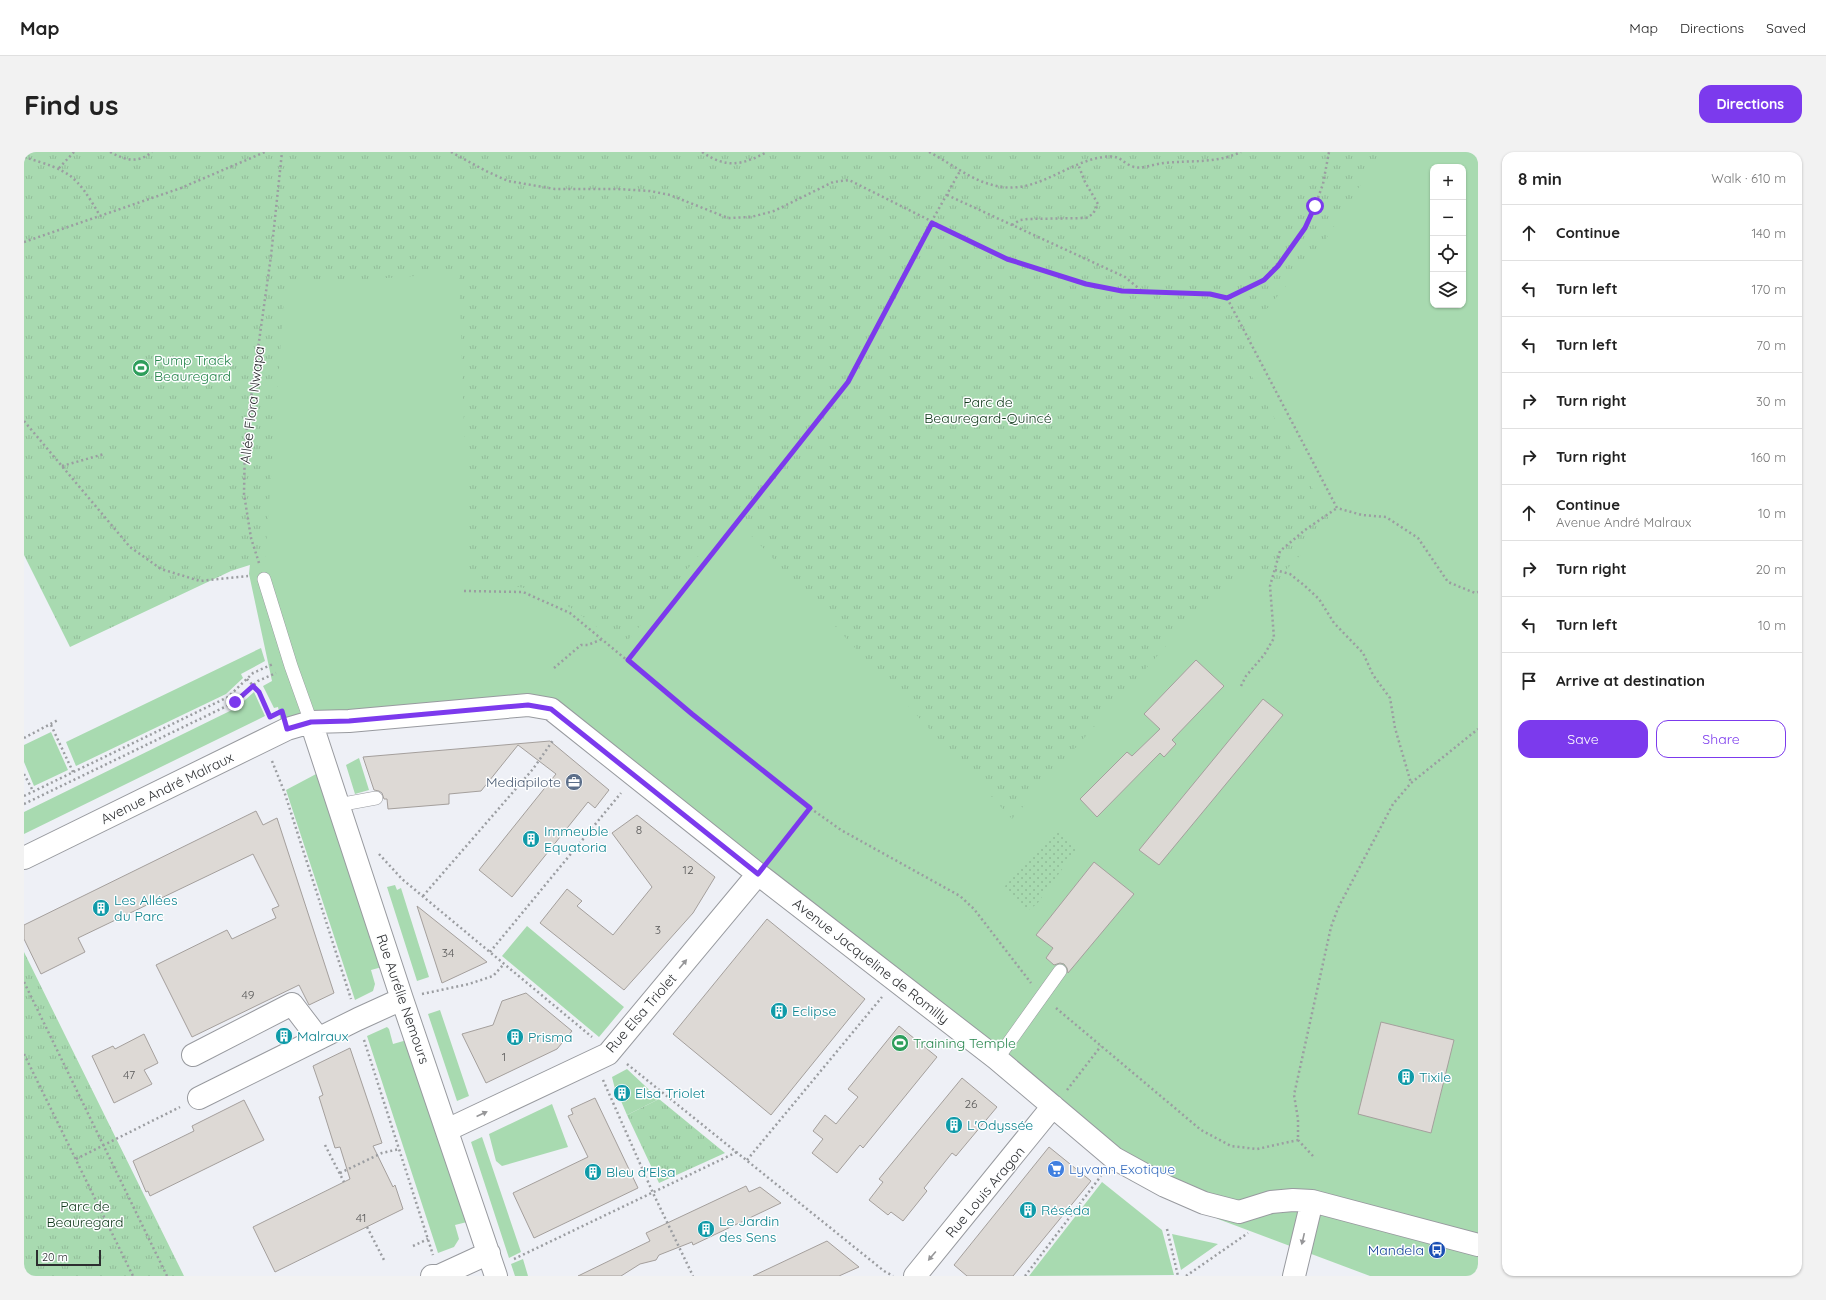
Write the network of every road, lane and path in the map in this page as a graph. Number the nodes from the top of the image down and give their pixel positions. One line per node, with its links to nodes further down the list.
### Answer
1 (74, 152): 14 (path)
2 (110, 152): 3 (path)
3 (152, 152)
4 (265, 152): 17 (path)
5 (282, 152): 28 (path, Allée Flora Nwapa)
6 (451, 152): 18 (path)
7 (702, 152): 8 (path)
8 (768, 152)
9 (929, 152): 15 (path)
10 (1241, 152): 13 (path)
11 (1329, 152): 22 (path)
12 (24, 158): 14 (path)
13 (1078, 164): 15 (path); 19 (path)
14 (59, 168): 17 (path)
15 (960, 171): 16 (path)
16 (947, 195): 18 (path); 19 (path)
17 (100, 217): 20 (path)
18 (932, 223): 21 (path); 32 (path)
19 (1011, 225): 21 (path)
20 (24, 242)
21 (1143, 292): 22 (path)
22 (1227, 298): 26 (path)
23 (24, 421): 25 (path)
24 (104, 454): 25 (path)
25 (62, 466): 28 (path)
26 (1337, 508): 27 (path); 30 (path)
27 (1275, 570): 37 (path); 48 (path)
28 (264, 577): 33 (lane)
29 (464, 590): 31 (path)
30 (1478, 592)
31 (602, 639): 32 (path); 34 (path)
32 (628, 660): 56 (path)
33 (290, 661): 35 (path); 36 (path); 41 (lane)
34 (554, 668)
35 (247, 679): 36 (path); 45 (path)
36 (253, 686): 38 (path); 52 (path)
37 (1241, 686)
38 (270, 717)
39 (564, 719): 41 (street, Avenue Jacqueline de Romilly); 47 (street, Avenue Jacqueline de Romilly); 57 (path)
40 (58, 720): 42 (path)
41 (311, 722): 53 (street, Rue Aurélie Nemours); 55 (street, Avenue André Malraux)
42 (51, 725): 44 (path); 45 (path)
43 (1478, 729): 48 (path)
44 (24, 738)
45 (73, 772): 49 (path)
46 (24, 774): 49 (path)
47 (636, 776): 56 (street, Avenue Jacqueline de Romilly); 58 (path)
48 (1411, 783): 77 (path)
49 (33, 791): 50 (path)
50 (24, 796)
51 (376, 798): 53 (lane)
52 (24, 804)
53 (338, 805): 63 (street, Rue Aurélie Nemours)
54 (377, 852): 57 (path)
55 (24, 858)
56 (758, 874): 62 (street, Avenue Jacqueline de Romilly); 67 (street, Rue Elsa Triolet, one-way to 56)
57 (423, 896): 58 (path)
58 (490, 952): 59 (path)
59 (504, 964): 63 (path); 67 (path)
60 (1060, 971): 69 (lane)
61 (24, 982): 74 (path)
62 (899, 982): 69 (street, Avenue Jacqueline de Romilly); 80 (path)
63 (402, 999): 64 (street); 72 (street, Rue Aurélie Nemours)
64 (318, 1038): 68 (street); 70 (street)
65 (1101, 1046): 71 (path)
66 (24, 1054): 79 (path)
67 (608, 1054): 72 (street, Rue Elsa Triolet, one-way to 67); 76 (path); 83 (path)
68 (193, 1055)
69 (997, 1059): 71 (street, Avenue Jacqueline de Romilly)
70 (199, 1098): 74 (path)
71 (1053, 1106): 78 (street, Avenue Jacqueline de Romilly); 98 (street, Rue Louis Aragon, one-way to 98)
72 (447, 1130): 92 (street, Rue Aurélie Nemours)
73 (325, 1145): 81 (path)
74 (103, 1146): 79 (path); 94 (path)
75 (399, 1149): 81 (path)
76 (737, 1152): 80 (path); 83 (path)
77 (1313, 1156)
78 (1114, 1158): 84 (street, Avenue Jacqueline de Romilly); 99 (path)
79 (76, 1159): 93 (path)
80 (747, 1160): 97 (path)
81 (340, 1173): 82 (path)
82 (344, 1182)
83 (653, 1193): 92 (path); 96 (path)
84 (1312, 1201): 89 (street, Avenue Jacqueline de Romilly); 102 (street, one-way to 102)
85 (367, 1227): 91 (path)
86 (1167, 1229): 100 (path)
87 (1251, 1231): 101 (path)
88 (428, 1239): 90 (path)
89 (1478, 1245)
90 (413, 1246)
91 (384, 1260)
92 (493, 1266): 95 (street)
93 (133, 1276)
94 (167, 1276)
95 (432, 1276)
96 (693, 1276)
97 (893, 1276)
98 (915, 1276)
99 (1025, 1276)
100 (1178, 1276)
101 (1186, 1276)
102 (1294, 1276)

